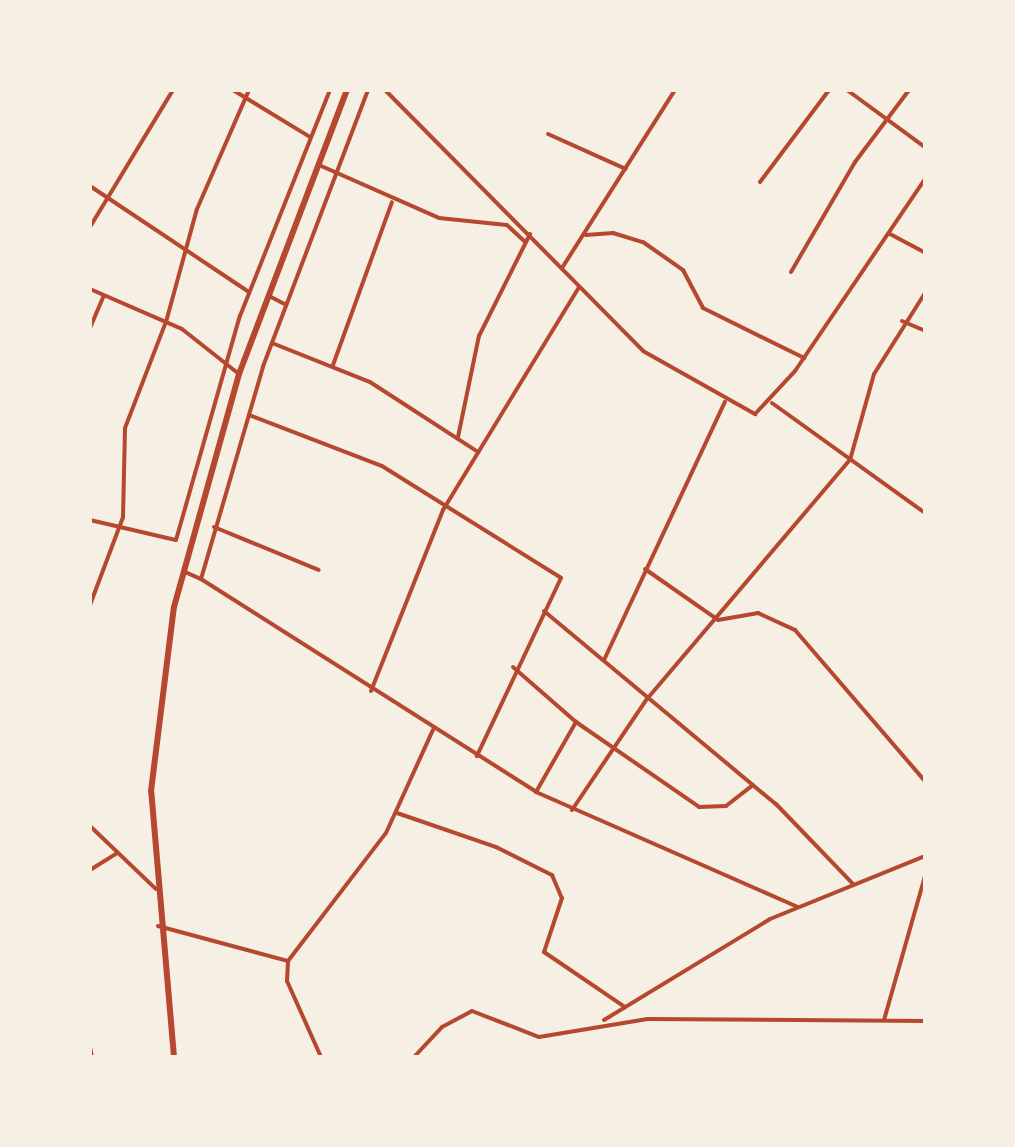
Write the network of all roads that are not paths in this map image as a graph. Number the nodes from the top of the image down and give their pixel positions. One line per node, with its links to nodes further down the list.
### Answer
1 (173, 90): 23 (street)
2 (233, 90): 12 (street)
3 (249, 90): 12 (street)
4 (330, 90): 15 (street)
5 (347, 90): 17 (main road)
6 (368, 90): 19 (street)
7 (385, 90): 26 (street)
8 (675, 90): 18 (street)
9 (829, 90): 20 (street)
10 (847, 90): 13 (street)
11 (909, 90): 13 (street)
12 (245, 99): 15 (street); 30 (street)
13 (887, 118): 16 (street); 33 (street)
14 (548, 134): 18 (street)
15 (310, 137): 36 (street)
16 (925, 147)
17 (316, 164): 19 (street); 38 (main road)
18 (626, 169): 28 (street)
19 (331, 172): 24 (street); 40 (street)
20 (760, 182)
21 (924, 182): 27 (street)
22 (90, 186): 23 (street)
23 (107, 197): 25 (street); 30 (street)
24 (392, 202): 29 (street); 47 (street)
25 (90, 227)
26 (530, 234): 29 (street); 32 (street)
27 (890, 234): 31 (street); 46 (street)
28 (586, 235): 32 (street); 46 (street)
29 (525, 242): 53 (street)
30 (183, 250): 36 (street); 42 (street)
31 (925, 253)
32 (562, 268): 34 (street)
33 (791, 272)
34 (579, 287): 50 (street); 54 (street)
35 (90, 289): 39 (street)
36 (249, 292): 48 (street)
37 (925, 293): 41 (street)
38 (267, 295): 40 (street); 49 (main road)
39 (103, 297): 42 (street); 43 (street)
40 (285, 304): 45 (street)
41 (902, 321): 44 (street); 55 (street)
42 (166, 322): 48 (street); 60 (street)
43 (90, 328)
44 (925, 331)
45 (272, 343): 47 (street); 52 (street)
46 (804, 358): 51 (street)
47 (333, 365): 53 (street)
48 (226, 366): 49 (street); 60 (street)
49 (239, 374): 63 (main road)
50 (725, 402): 51 (street); 61 (street)
51 (772, 403): 55 (street)
52 (249, 415): 56 (street); 59 (street)
53 (458, 438): 54 (street)
54 (478, 452): 56 (street)
55 (850, 460): 57 (street); 68 (street)
56 (443, 510): 67 (street); 71 (street)
57 (925, 513)
58 (90, 520): 60 (street)
59 (214, 527): 62 (street); 64 (street)
60 (120, 528): 65 (street)
61 (645, 569): 68 (street); 69 (street)
62 (319, 570)
63 (182, 571): 64 (street); 88 (main road)
64 (201, 579): 71 (street)
65 (92, 591): 66 (street)
66 (90, 605)
67 (544, 611): 69 (street); 70 (street)
68 (718, 620): 72 (street); 77 (street)
69 (604, 661): 72 (street)
70 (513, 667): 73 (street); 76 (street)
71 (371, 691): 74 (street)
72 (647, 699): 75 (street); 78 (street)
73 (576, 722): 75 (street); 79 (street)
74 (433, 730): 76 (street); 81 (street)
75 (611, 747): 78 (street); 80 (street)
76 (477, 756): 79 (street)
77 (925, 781)
78 (753, 785): 87 (street)
79 (536, 792): 80 (street)
80 (572, 810): 89 (street)
81 (396, 813): 91 (street); 92 (street)
82 (90, 826): 83 (street)
83 (116, 854): 85 (street); 88 (street)
84 (925, 856): 87 (street)
85 (90, 870)
86 (925, 876): 93 (street)
87 (854, 885): 89 (street)
88 (156, 889): 90 (main road)
89 (798, 907): 92 (street)
90 (158, 926): 91 (street); 98 (main road)
91 (288, 961): 99 (street)
92 (625, 1007): 94 (street)
93 (884, 1020): 94 (street); 95 (street)
94 (603, 1021): 100 (street)
95 (925, 1021)
96 (90, 1047): 97 (street)
97 (92, 1057)
98 (174, 1057)
99 (321, 1057)
100 (414, 1057)

